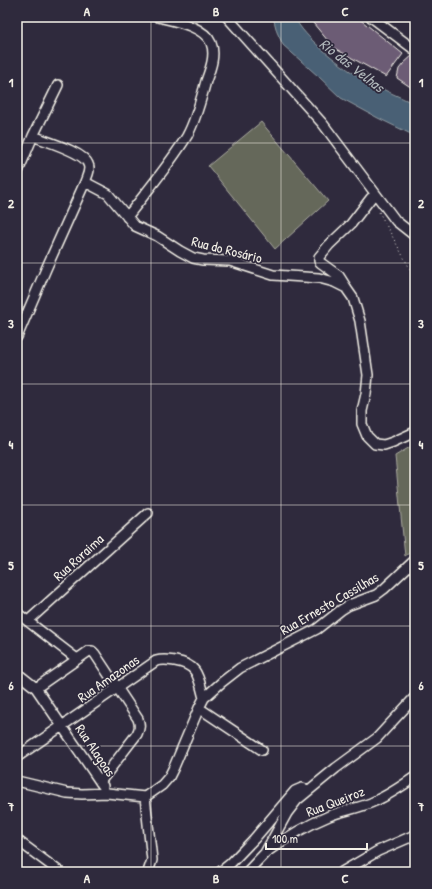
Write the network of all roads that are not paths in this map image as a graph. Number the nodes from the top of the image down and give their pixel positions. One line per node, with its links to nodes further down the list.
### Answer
1 (158, 17): 10 (street)
2 (227, 17): 11 (street)
3 (375, 18): 4 (street)
4 (415, 50)
5 (58, 85): 6 (street)
6 (33, 136): 7 (street); 8 (street)
7 (17, 174)
8 (85, 182): 10 (street, Rua do Rosário); 13 (street)
9 (371, 198): 12 (street)
10 (127, 217): 12 (street, Rua do Rosário)
11 (415, 236)
12 (346, 288): 14 (street)
13 (17, 337)
14 (415, 432)
15 (148, 513): 18 (street, Rua Roraima)
16 (415, 560): 23 (street, Rua Ernesto Cassilhas)
17 (17, 613): 18 (street)
18 (28, 621): 19 (street)
19 (77, 659): 21 (street); 22 (street)
20 (17, 673): 21 (street, Rua Alagoas)
21 (36, 688): 26 (street, Rua Alagoas)
22 (117, 688): 23 (street, Rua Amazonas); 26 (street, Rua Amazonas); 31 (street)
23 (204, 698): 25 (street, Rua Ernesto Cassilhas)
24 (415, 698): 32 (street)
25 (198, 708): 27 (street); 34 (street, Rua Ernesto Cassilhas)
26 (62, 726): 28 (street, Rua Amazonas); 31 (street, Rua Alagoas)
27 (262, 750)
28 (17, 757)
29 (415, 778): 37 (street, Rua Queiroz)
30 (17, 781): 33 (street, Rua Alagoas)
31 (100, 782): 33 (street, Rua Alagoas)
32 (309, 790): 37 (street); 40 (street)
33 (107, 792): 34 (street)
34 (145, 797): 39 (street)
35 (415, 836): 42 (street)
36 (17, 840): 38 (street)
37 (265, 853): 41 (street)
38 (60, 872)
39 (148, 872)
40 (220, 872)
41 (246, 872)
42 (342, 872)

